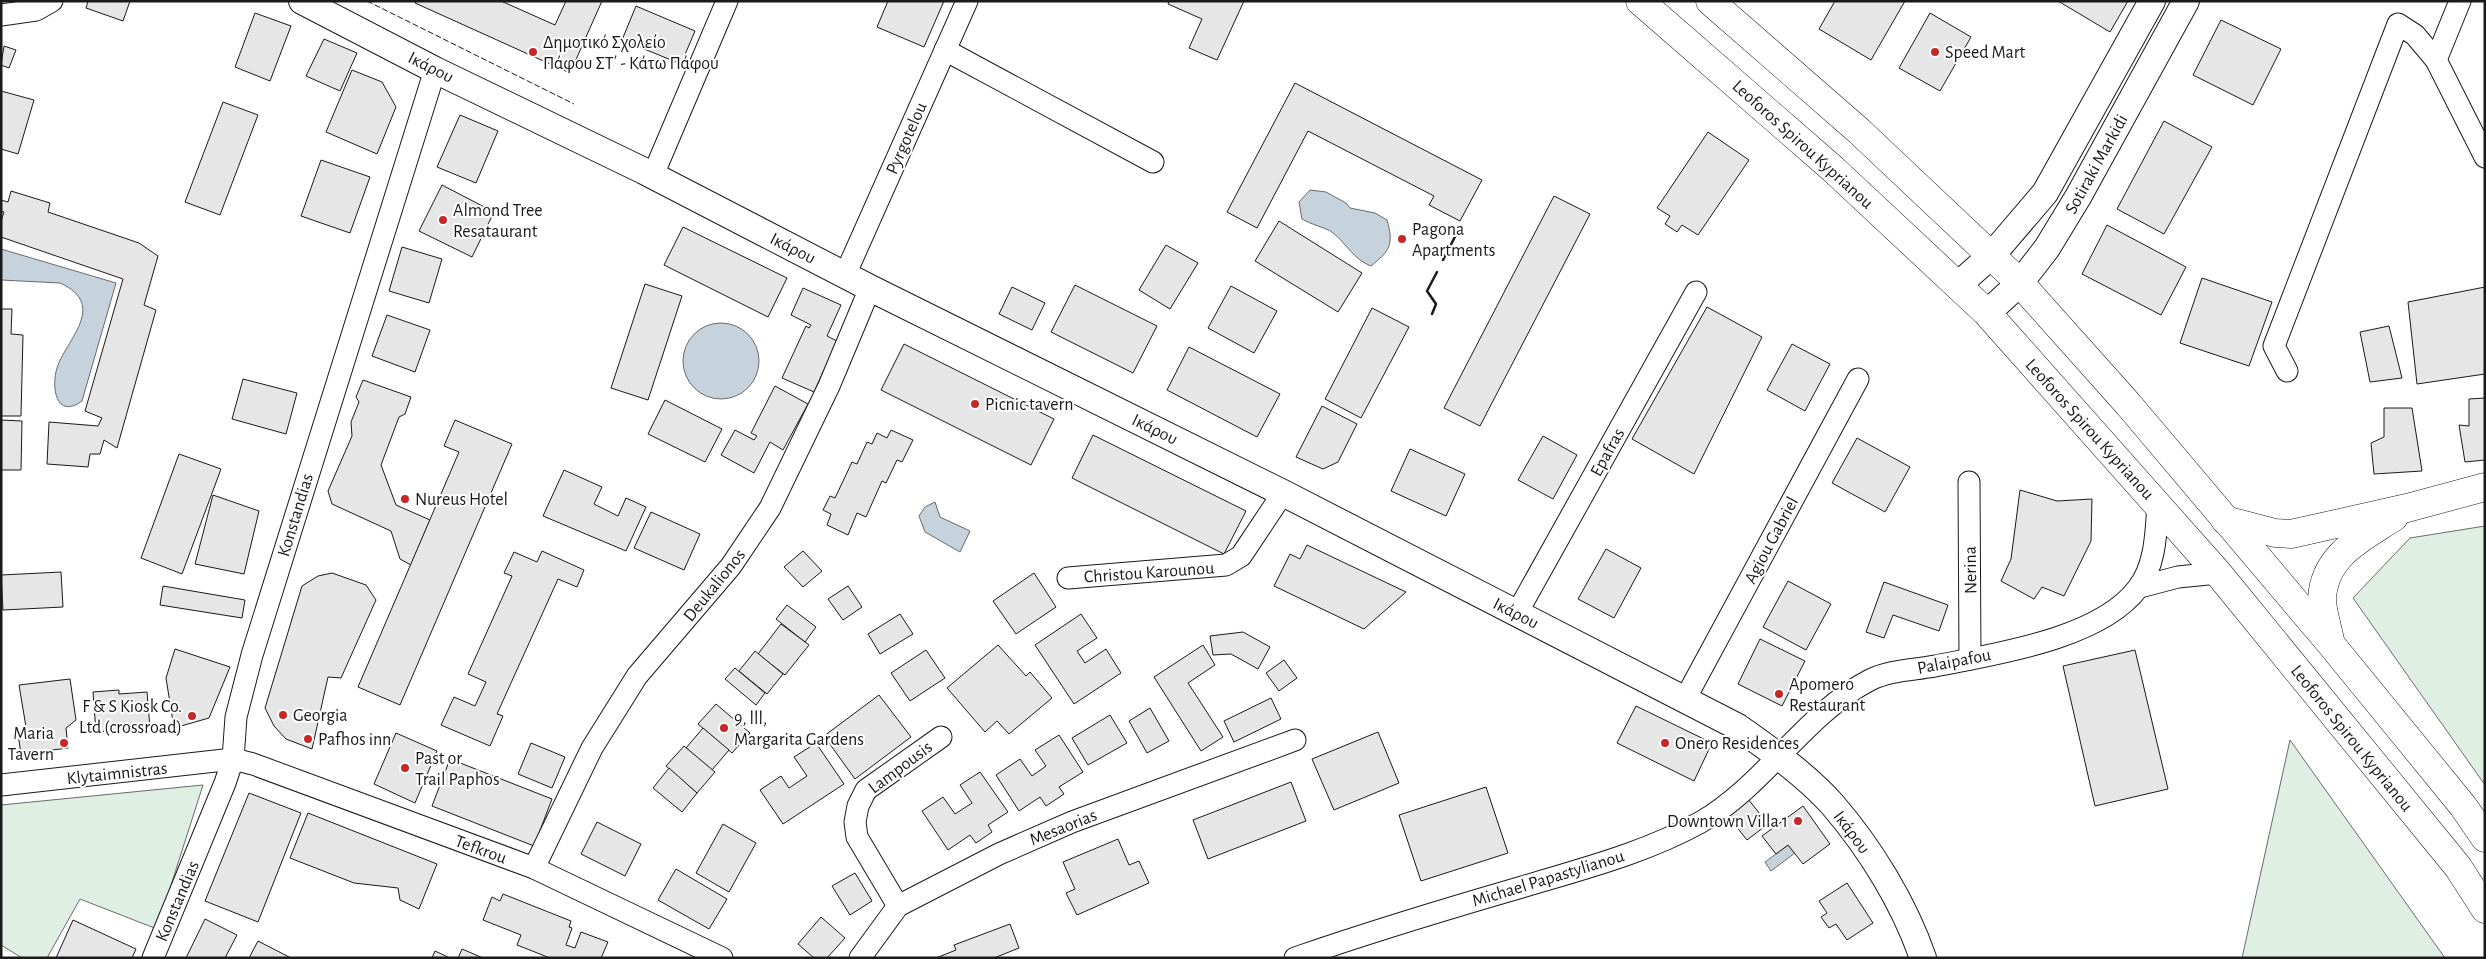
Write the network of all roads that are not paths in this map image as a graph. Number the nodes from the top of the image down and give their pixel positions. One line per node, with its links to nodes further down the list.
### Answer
1 (52, 1): 11 (street)
2 (302, 1): 12 (street, Ικάρου)
3 (337, 1): 12 (street)
4 (727, 1): 18 (street)
5 (967, 1): 13 (street, Pyrgotelou)
6 (1640, 1): 22 (main road, Leoforos Spirou Kyprianou)
7 (1710, 1): 19 (main road)
8 (2152, 1): 19 (street, Sotiraki Markidi)
9 (2186, 1): 21 (street, Sotiraki Markidi)
10 (2460, 1): 14 (street)
11 (1, 15)
12 (363, 32): 15 (street, Ικάρου)
13 (945, 50): 17 (street); 20 (street, Pyrgotelou)
14 (2436, 60): 16 (street); 26 (street)
15 (435, 70): 18 (street, Ικάρου); 44 (street, Konstandias)
16 (2485, 157)
17 (1153, 162)
18 (653, 175): 20 (street, Ικάρου)
19 (1992, 255): 21 (main road); 22 (street, Sotiraki Markidi)
20 (845, 275): 23 (street, Ικάρου)
21 (2020, 283): 25 (street, Sotiraki Markidi); 33 (main road)
22 (1958, 285): 25 (main road, Leoforos Spirou Kyprianou)
23 (870, 288): 30 (street, Ικάρου); 47 (street, Deukalionos)
24 (1696, 292): 37 (street, Epafras)
25 (1987, 313): 31 (main road, Leoforos Spirou Kyprianou)
26 (2287, 371)
27 (1858, 379): 40 (street, Agiou Gabriel)
28 (1969, 482): 39 (street, Nerina)
29 (2485, 487): 32 (main road)
30 (1283, 493): 35 (street, Christou Karounou); 37 (street, Ικάρου)
31 (2158, 504): 34 (main road, Leoforos Spirou Kyprianou); 36 (street)
32 (2407, 508): 33 (main road); 38 (main road)
33 (2225, 520): 38 (main road)
34 (2218, 573): 36 (street); 49 (main road, Leoforos Spirou Kyprianou)
35 (1068, 578)
36 (2140, 587): 39 (street, Palaipafou)
37 (1518, 613): 40 (street, Ικάρου)
38 (2330, 643): 46 (main road)
39 (1970, 659): 43 (street, Palaipafou)
40 (1684, 701): 43 (street, Ικάρου)
41 (941, 738): 48 (street, Lampousis)
42 (1295, 740): 48 (street, Mesaorias)
43 (1780, 757): 53 (street, Michael Papastylianou); 54 (street, Ικάρου)
44 (232, 759): 45 (street, Klytaimnistras); 47 (street, Tefkrou); 50 (street, Konstandias)
45 (1, 785)
46 (2485, 838)
47 (534, 868): 51 (street, Tefkrou)
48 (898, 906): 52 (street, Mesaorias)
49 (2485, 909)
50 (153, 958)
51 (722, 958)
52 (860, 958)
53 (1296, 958)
54 (1923, 958)

